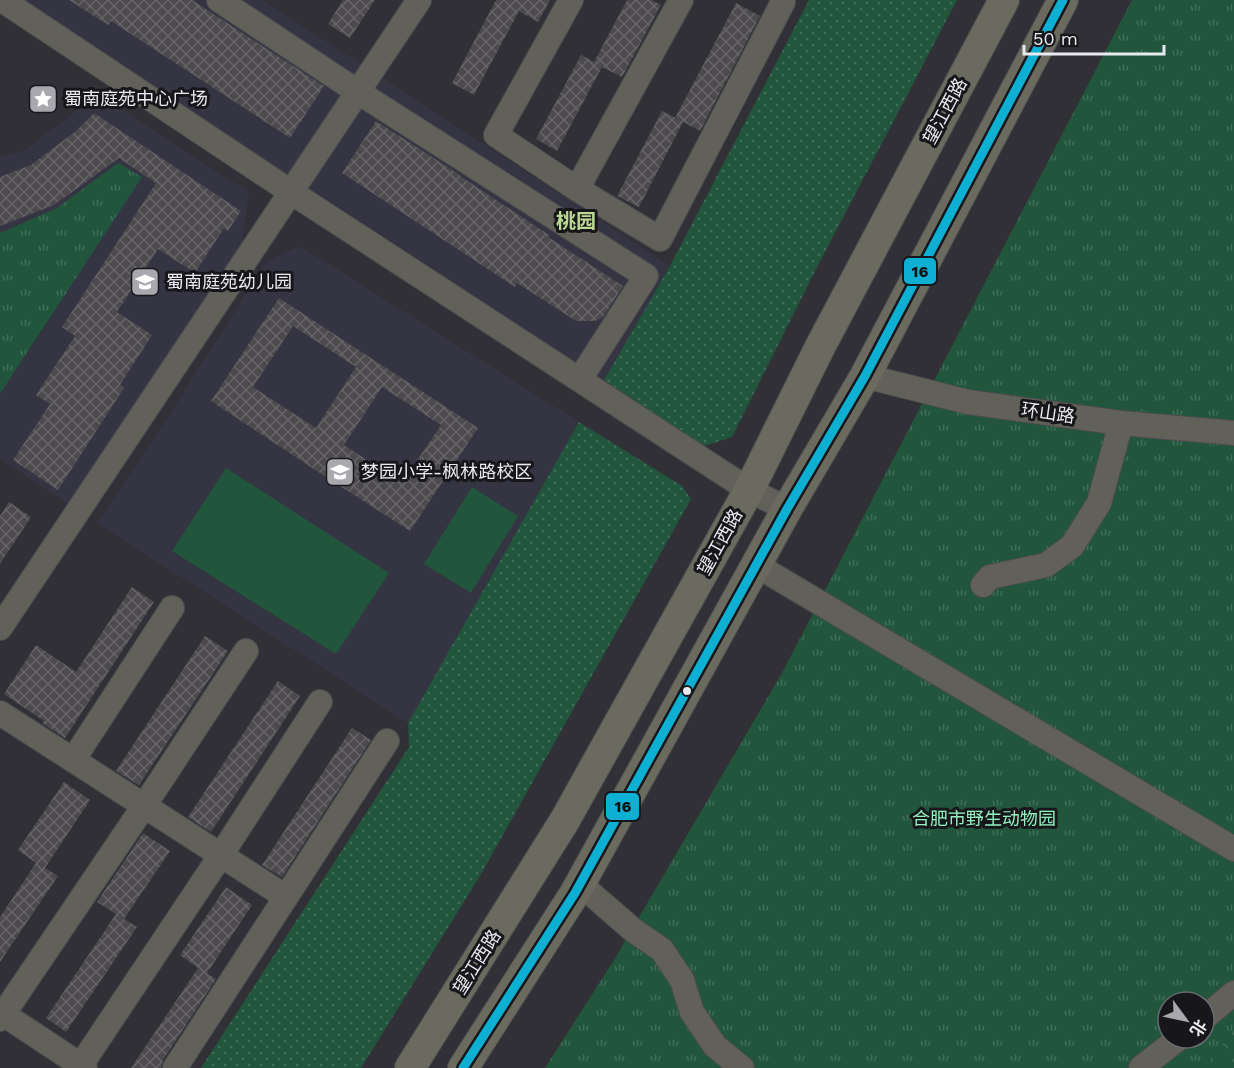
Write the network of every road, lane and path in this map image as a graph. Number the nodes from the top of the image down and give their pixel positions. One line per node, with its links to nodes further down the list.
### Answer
1 (2, 0): 11 (street)
2 (219, 0): 9 (street)
3 (419, 0): 9 (street)
4 (571, 0): 10 (street)
5 (681, 0): 10 (street)
6 (1004, 0): 16 (main road, 望江西路)
7 (1063, 0): 12 (main road)
8 (781, 1): 10 (street)
9 (358, 92): 11 (street); 13 (street)
10 (577, 189)
11 (291, 192): 13 (street); 21 (street)
12 (865, 376): 14 (street, 环山路); 17 (main road)
13 (580, 379): 16 (street)
14 (1121, 423): 15 (street, 环山路); 19 (street)
15 (1234, 432)
16 (749, 490): 17 (street); 38 (main road, 望江西路)
17 (787, 509): 18 (main road)
18 (756, 565): 28 (street); 30 (main road)
19 (983, 585)
20 (172, 608): 26 (street)
21 (0, 628)
22 (246, 651): 27 (street)
23 (320, 702): 29 (street)
24 (0, 713): 26 (street)
25 (387, 741): 31 (street)
26 (73, 760): 27 (street)
27 (144, 806): 29 (street); 34 (street)
28 (1234, 849)
29 (220, 855): 31 (street); 36 (street)
30 (580, 884): 39 (main road); 40 (street)
31 (286, 897): 37 (street)
32 (1234, 993): 33 (street)
33 (1216, 1008)
34 (1, 1015): 36 (street)
35 (1164, 1050): 41 (street)
36 (81, 1067)
37 (175, 1068)
38 (410, 1068)
39 (464, 1068)
40 (742, 1068)
41 (1141, 1068)

